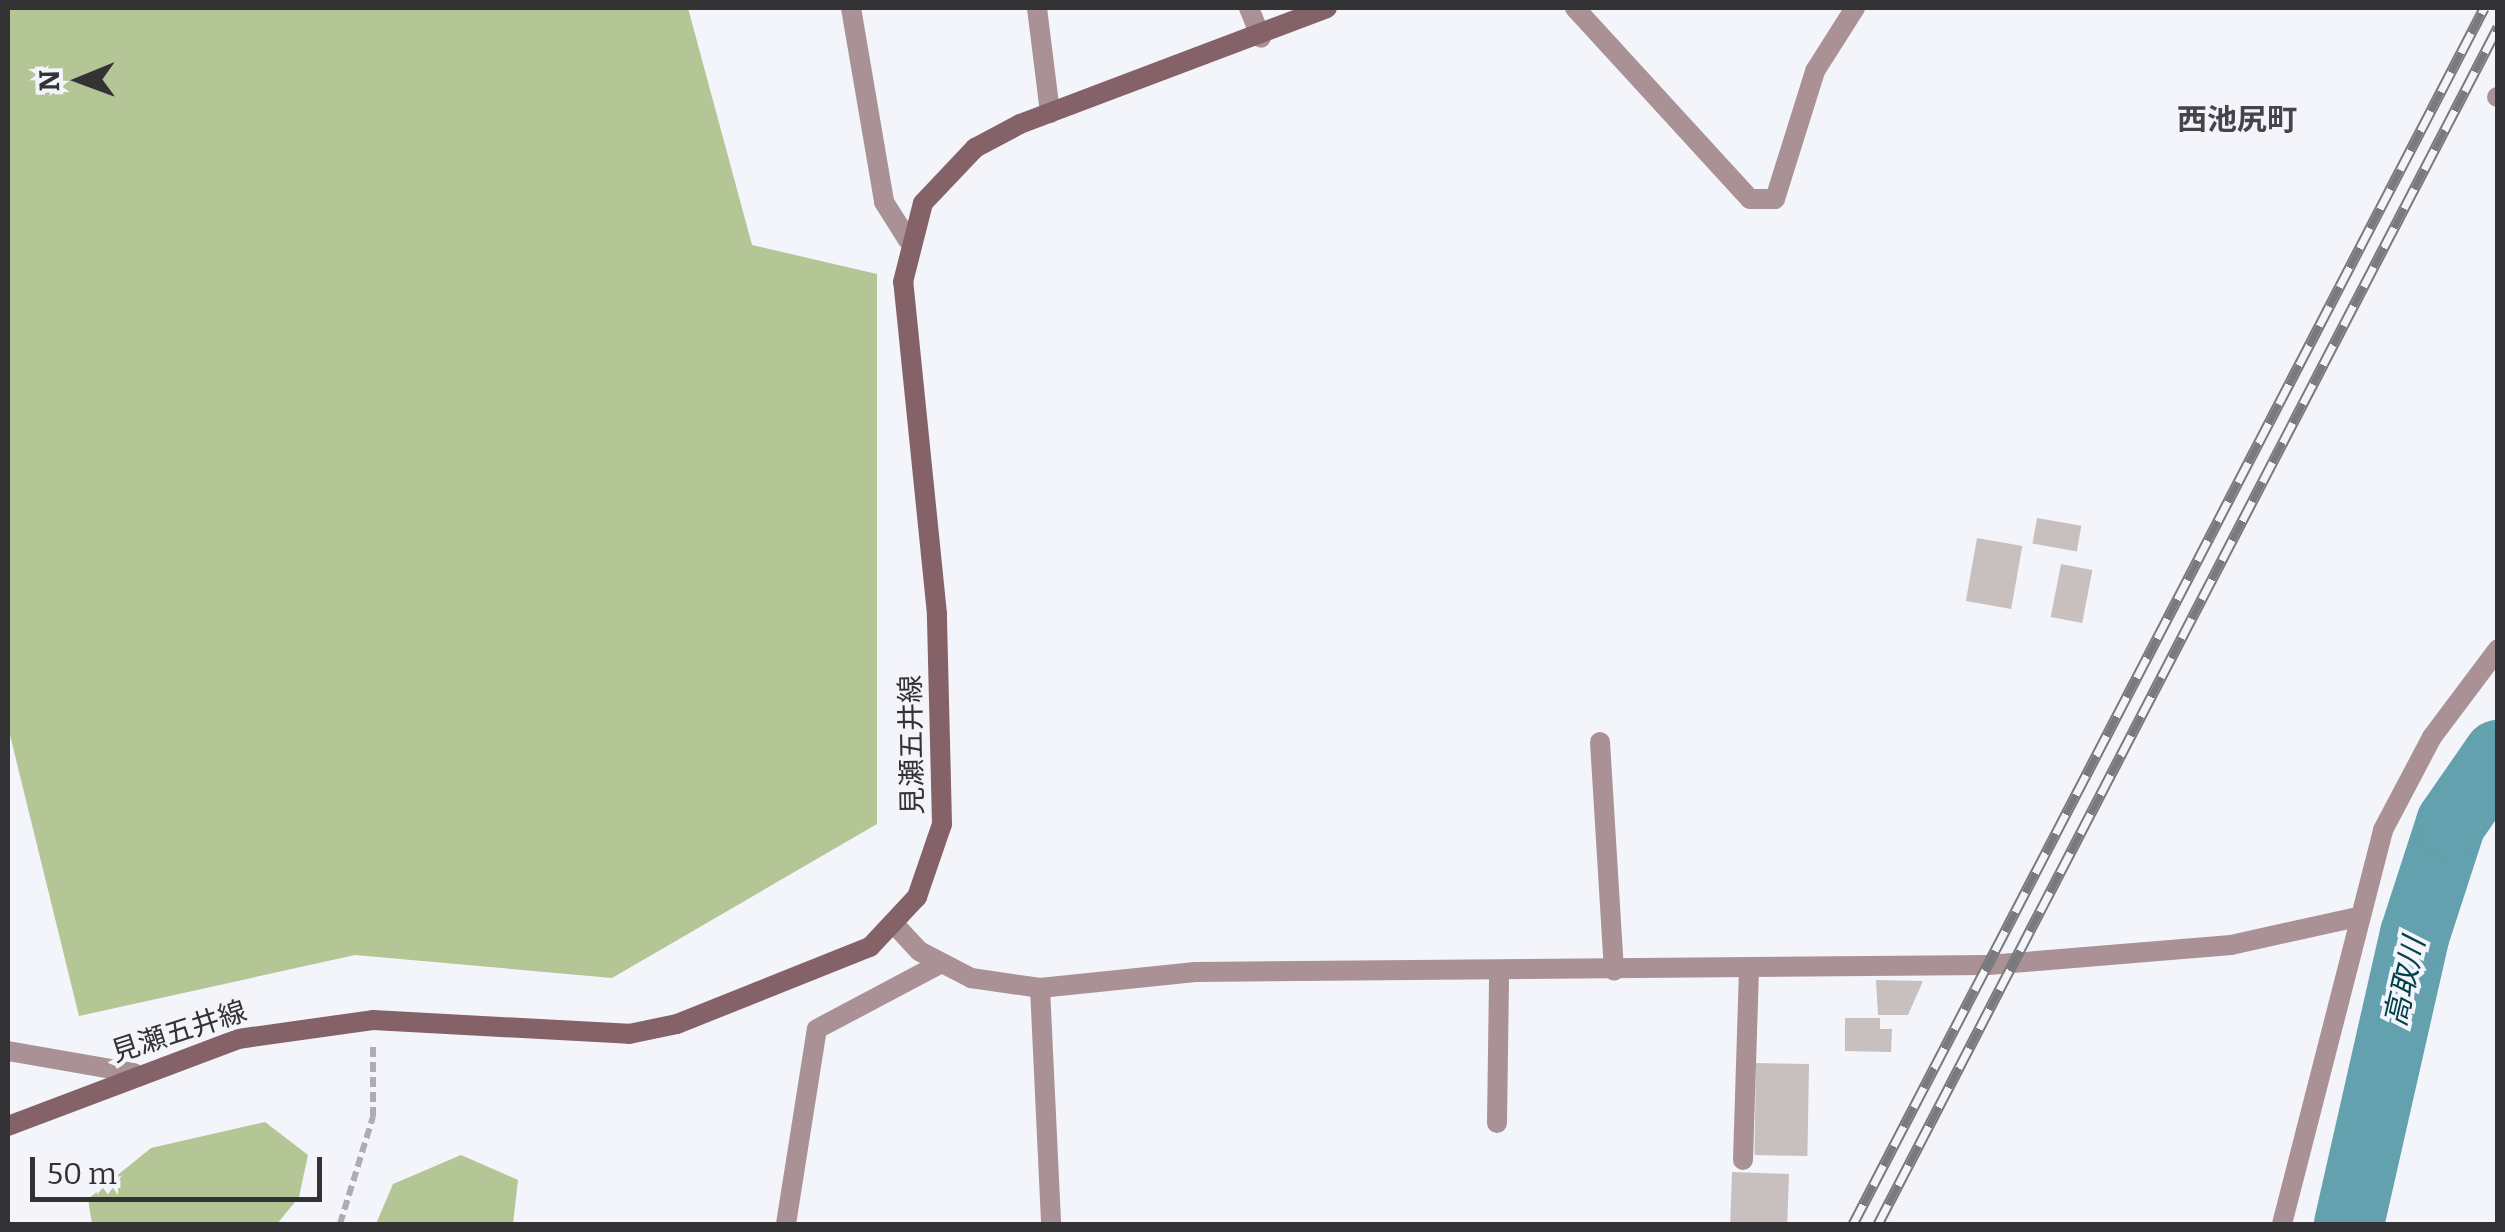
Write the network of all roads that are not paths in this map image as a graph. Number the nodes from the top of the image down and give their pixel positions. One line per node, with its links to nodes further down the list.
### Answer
1 (851, 8): 9 (street)
2 (1037, 8): 8 (street)
3 (1249, 8): 7 (street)
4 (1327, 8): 7 (main road, 見瀬五井線)
5 (1574, 8): 6 (street)
6 (1855, 8)
7 (1261, 38): 8 (main road, 見瀬五井線)
8 (1050, 114): 9 (main road, 見瀬五井線)
9 (908, 240): 13 (main road, 見瀬五井線)
10 (2498, 649): 12 (street)
11 (1600, 742): 15 (street)
12 (2354, 918): 16 (street); 26 (street)
13 (895, 925): 14 (street); 20 (main road, 見瀬五井線)
14 (940, 964): 18 (street); 24 (street)
15 (1614, 971): 16 (street); 17 (street)
16 (1749, 971): 23 (street)
17 (1499, 972): 18 (street); 21 (street)
18 (1040, 988): 25 (street)
19 (8, 1051): 20 (street)
20 (134, 1073): 22 (main road, 見瀬五井線)
21 (1497, 1124)
22 (8, 1126)
23 (1743, 1160)
24 (786, 1224)
25 (1051, 1224)
26 (2282, 1224)

